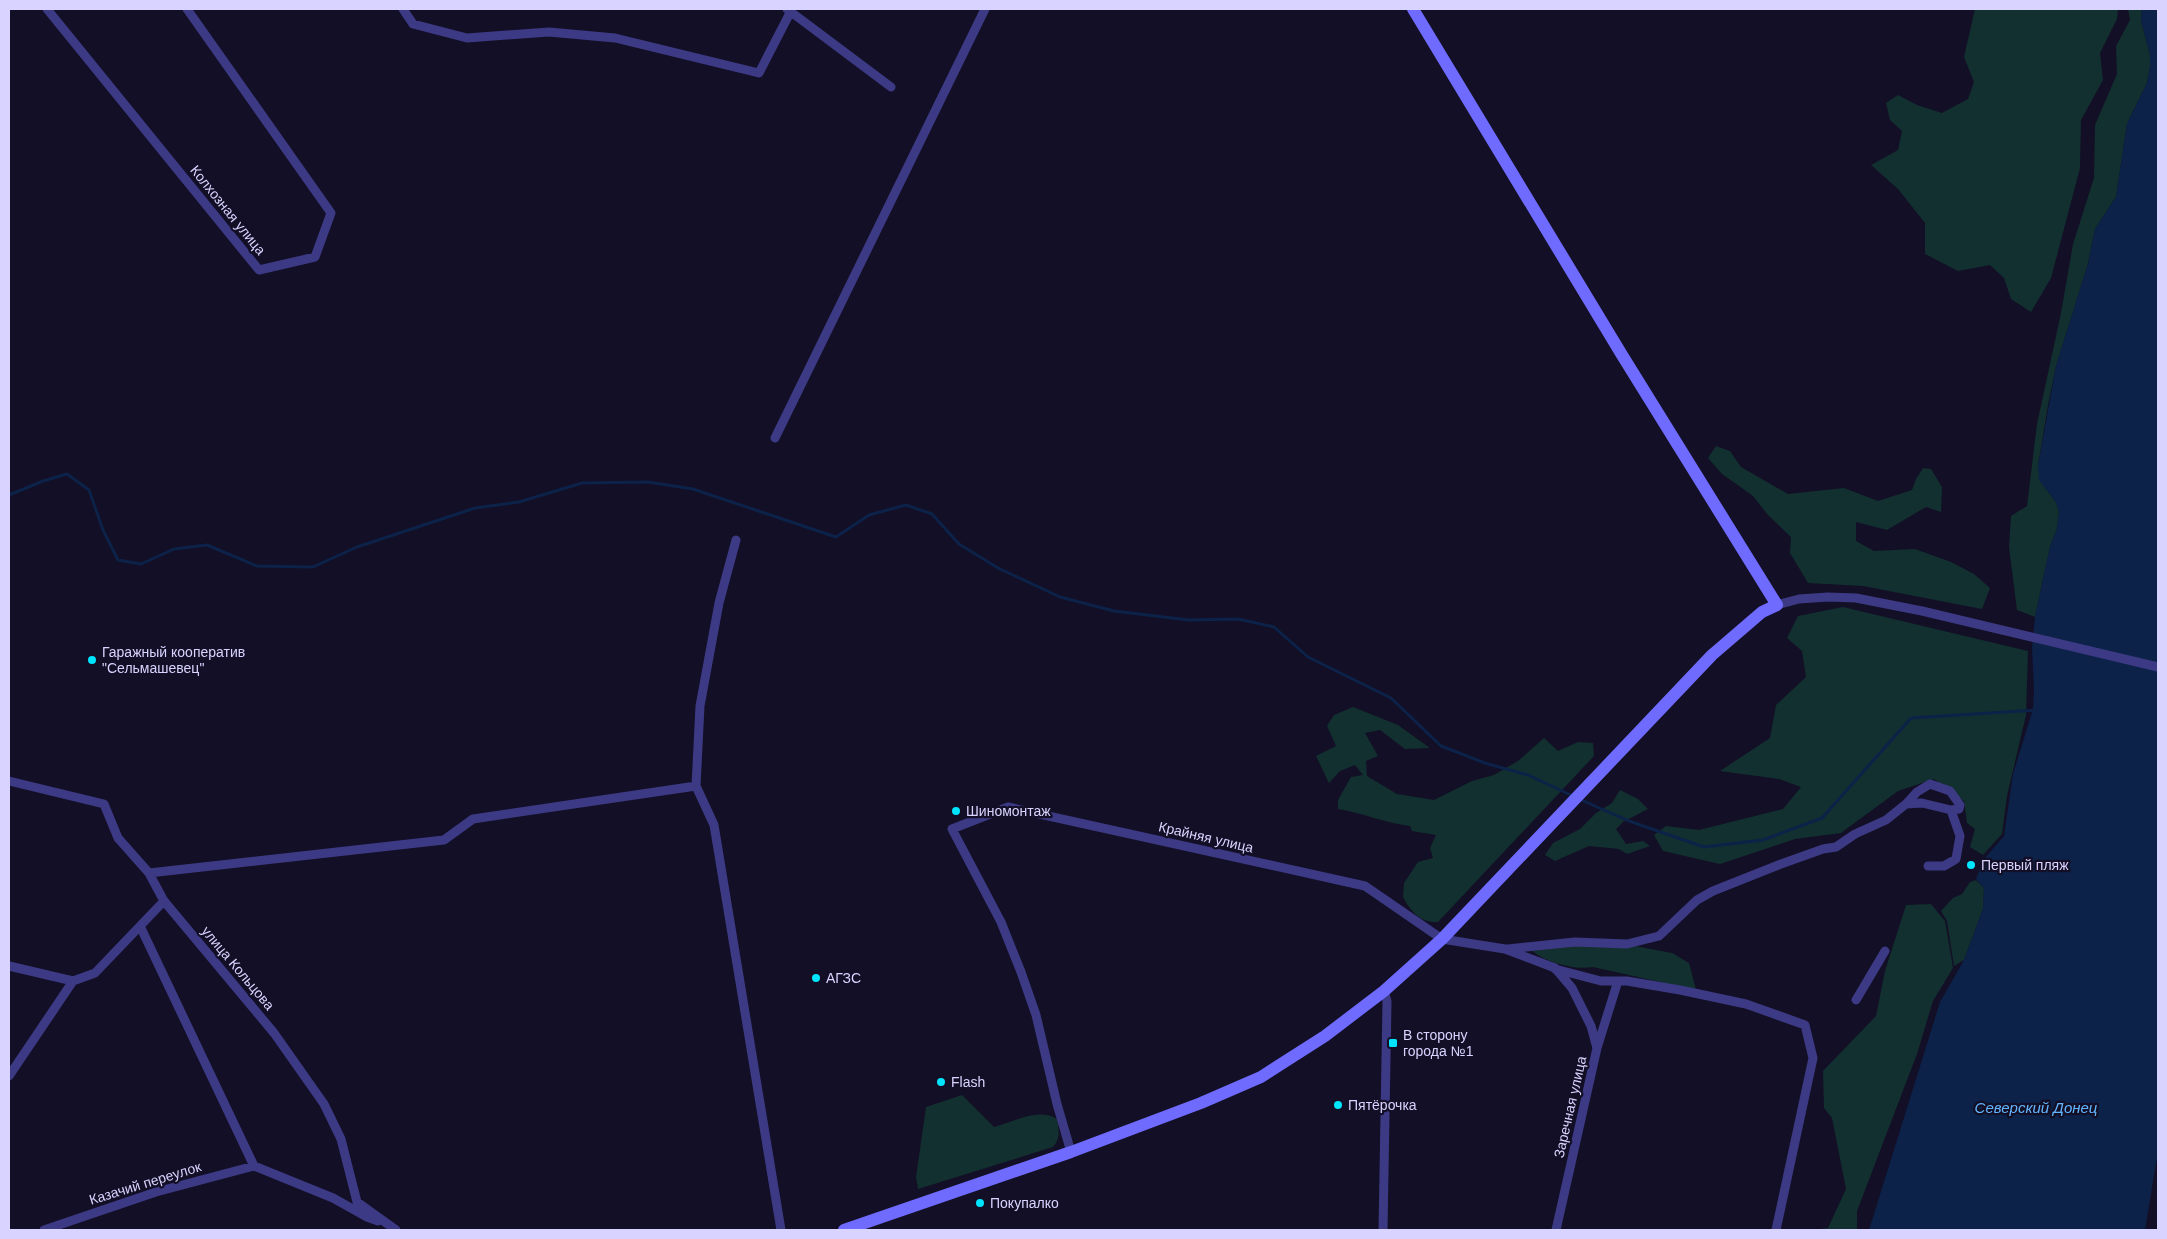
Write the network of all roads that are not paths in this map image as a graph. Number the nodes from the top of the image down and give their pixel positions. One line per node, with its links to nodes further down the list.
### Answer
1 (47, 9): 2 (street, Колхозная улица)
2 (188, 9)
3 (403, 9): 4 (street)
4 (790, 9): 7 (street)
5 (985, 9): 8 (street)
6 (1412, 9): 10 (street)
7 (891, 86)
8 (775, 438)
9 (736, 540): 13 (street)
10 (1777, 606): 11 (street); 20 (street)
11 (2158, 667)
12 (9, 781): 17 (street, улица Кольцова)
13 (696, 786): 17 (street); 36 (street)
14 (1906, 804): 15 (street); 15 (street); 21 (street)
15 (1951, 810): 16 (street)
16 (1928, 866)
17 (148, 873): 18 (street, улица Кольцова)
18 (164, 901): 19 (street); 33 (street, улица Кольцова)
19 (140, 926): 25 (street); 32 (street)
20 (1442, 939): 21 (street, Заречная улица); 27 (street); 31 (street, Крайняя улица)
21 (1505, 949): 24 (street, Заречная улица)
22 (1885, 951): 28 (street)
23 (9, 966): 25 (street)
24 (1555, 968): 26 (street); 29 (street, Заречная улица)
25 (73, 981): 30 (street)
26 (1618, 982): 29 (street); 40 (street)
27 (1384, 991): 31 (street); 38 (street)
28 (1856, 1000)
29 (1597, 1048): 39 (street, Заречная улица)
30 (9, 1076)
31 (1071, 1152): 37 (street)
32 (254, 1166): 33 (street); 34 (street, Казачий переулок)
33 (386, 1224): 35 (street, улица Кольцова)
34 (44, 1230)
35 (396, 1230)
36 (781, 1230)
37 (844, 1230)
38 (1382, 1230)
39 (1556, 1230)
40 (1776, 1230)

